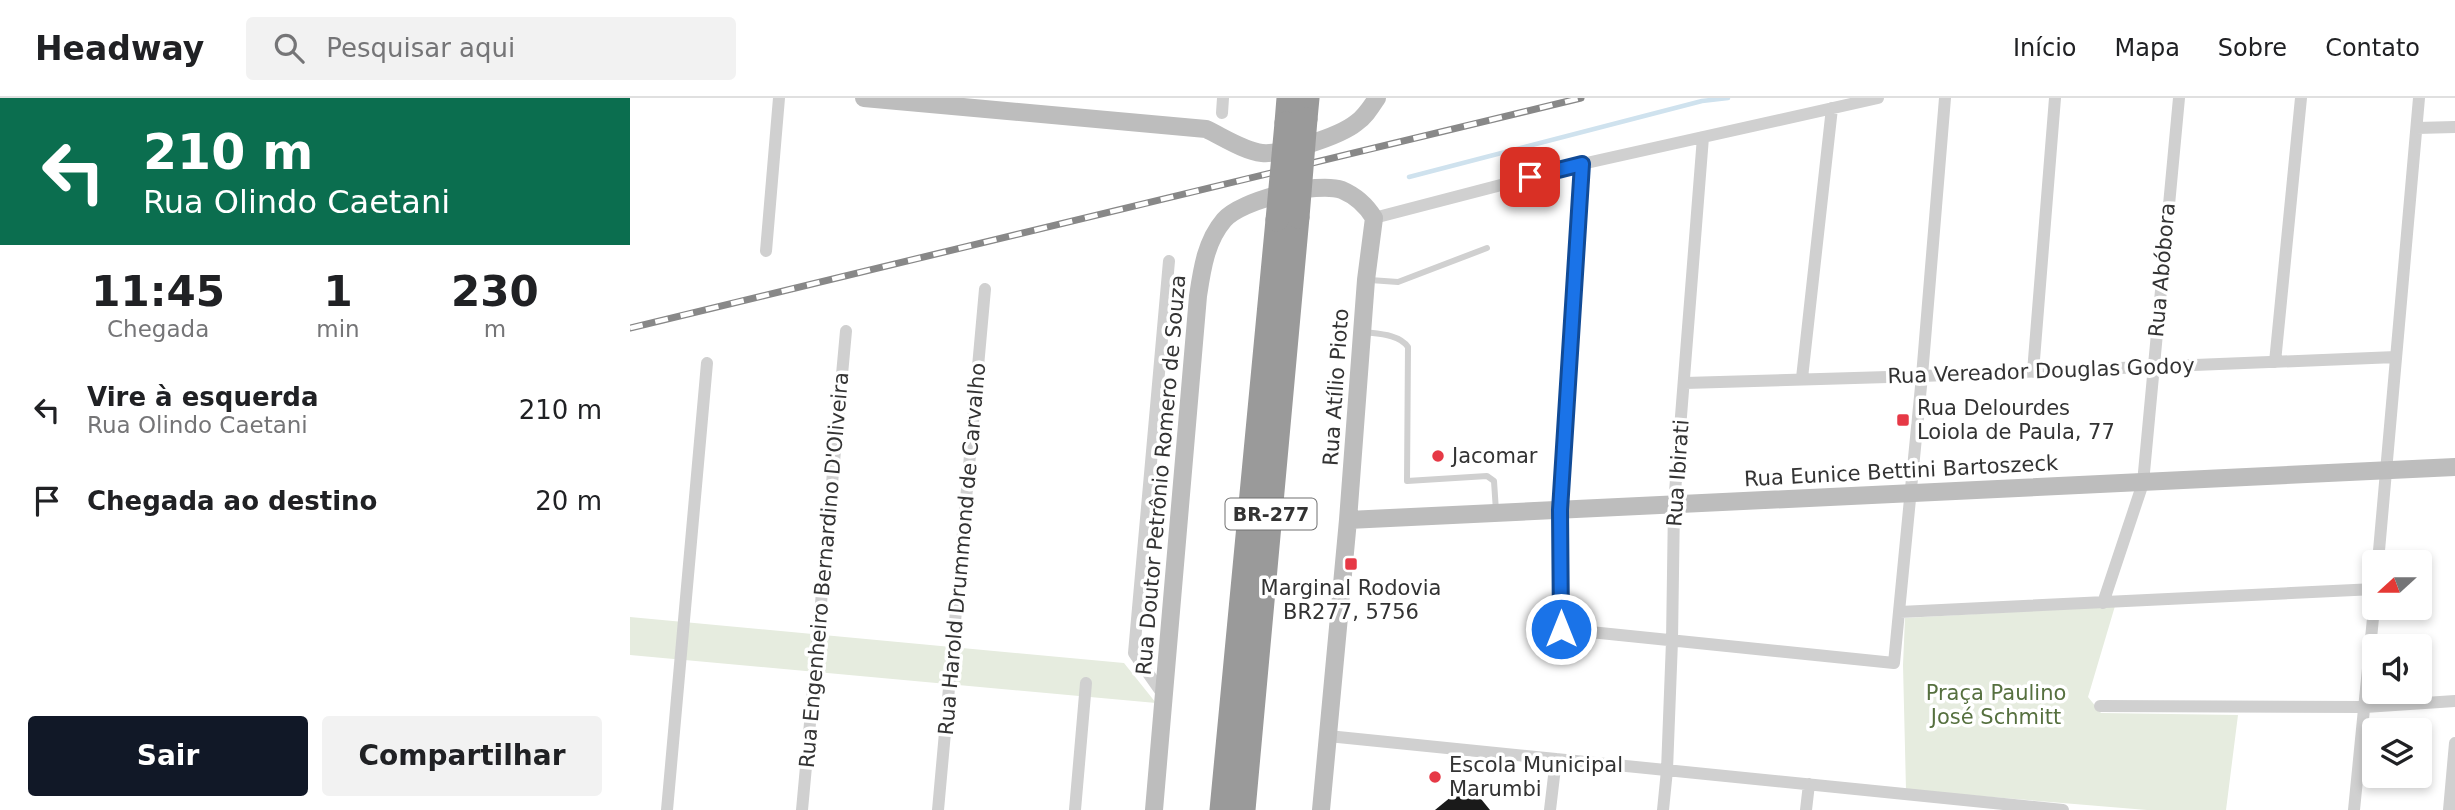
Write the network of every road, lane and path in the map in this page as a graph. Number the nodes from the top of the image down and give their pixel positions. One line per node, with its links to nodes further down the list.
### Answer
1 (779, 98): 22 (street)
2 (864, 98): 5 (street)
3 (1223, 98): 13 (street)
4 (1288, 98): 14 (highway, BR-277)
5 (1377, 98)
6 (1878, 98): 12 (street)
7 (1945, 98): 33 (street)
8 (2055, 98): 32 (street)
9 (2179, 98): 31 (street, Rua Abóbora)
10 (2301, 98): 29 (street)
11 (2419, 98): 16 (street)
12 (1832, 108): 17 (street); 34 (street)
13 (1222, 113)
14 (1300, 113): 20 (highway, BR-277, bridge)
15 (2455, 127): 16 (street)
16 (2417, 128): 28 (street)
17 (1703, 137): 18 (street); 35 (street, Rua Ibirati)
18 (1582, 164): 19 (street); 41 (street)
19 (1374, 218): 24 (street, Rua Atílio Pioto); 51 (street, Rua Doutor Petrônio Romero de Souza)
20 (1287, 219): 67 (highway, BR-277); 68 (highway, BR-277)
21 (1487, 248): 24 (lane)
22 (766, 251)
23 (1169, 261): 51 (street)
24 (1366, 280): 27 (street, Rua Atílio Pioto)
25 (985, 289): 64 (street, Rua Harold Drummond de Carvalho)
26 (846, 331): 63 (street, Rua Engenheiro Bernardino D'Oliveira)
27 (1363, 332): 42 (lane); 43 (street, Rua Atílio Pioto)
28 (2396, 357): 29 (street, Rua Vereador Douglas Godoy); 37 (street)
29 (2275, 362): 31 (street, Rua Vereador Douglas Godoy)
30 (707, 363): 62 (street)
31 (2153, 367): 32 (street, Rua Vereador Douglas Godoy); 38 (street, Rua Abóbora)
32 (2033, 372): 33 (street, Rua Vereador Douglas Godoy)
33 (1922, 376): 34 (street, Rua Vereador Douglas Godoy); 39 (street)
34 (1802, 378): 35 (street, Rua Vereador Douglas Godoy)
35 (1685, 383): 40 (street, Rua Ibirati)
36 (2455, 467): 37 (street, Rua Eunice Bettini Bartoszeck)
37 (2387, 471): 38 (street, Rua Eunice Bettini Bartoszeck); 44 (street)
38 (2143, 482): 39 (street, Rua Eunice Bettini Bartoszeck); 46 (street, Rua Abóbora)
39 (1910, 494): 40 (street, Rua Eunice Bettini Bartoszeck); 47 (street)
40 (1674, 505): 41 (street, Rua Eunice Bettini Bartoszeck); 49 (street, Rua Ibirati)
41 (1560, 510): 42 (street, Rua Eunice Bettini Bartoszeck); 49 (street)
42 (1496, 513): 43 (street, Rua Eunice Bettini Bartoszeck)
43 (1349, 520): 55 (street, Rua Atílio Pioto)
44 (2379, 550)
45 (2362, 590): 46 (street)
46 (2103, 603): 47 (street)
47 (1900, 612): 49 (street)
48 (2373, 620): 54 (street)
49 (1672, 641): 58 (street, Rua Ibirati)
50 (1086, 683): 65 (street)
51 (1164, 696): 66 (street, Rua Doutor Petrônio Romero de Souza)
52 (2455, 701): 54 (street)
53 (2100, 706): 54 (street)
54 (2365, 707): 74 (street)
55 (1328, 736): 57 (street); 69 (street, Rua Atílio Pioto)
56 (2455, 743): 75 (street)
57 (1556, 759): 58 (street); 70 (street)
58 (1667, 770): 59 (street); 71 (street, Rua Ibirati)
59 (1809, 784): 60 (street); 72 (street)
60 (1961, 805): 61 (street)
61 (2049, 809): 73 (street)
62 (667, 810)
63 (802, 810)
64 (938, 810)
65 (1075, 810)
66 (1154, 810)
67 (1222, 810)
68 (1244, 810)
69 (1321, 810)
70 (1550, 810)
71 (1663, 810)
72 (1807, 810)
73 (2063, 810)
74 (2354, 810)
75 (2449, 810)

